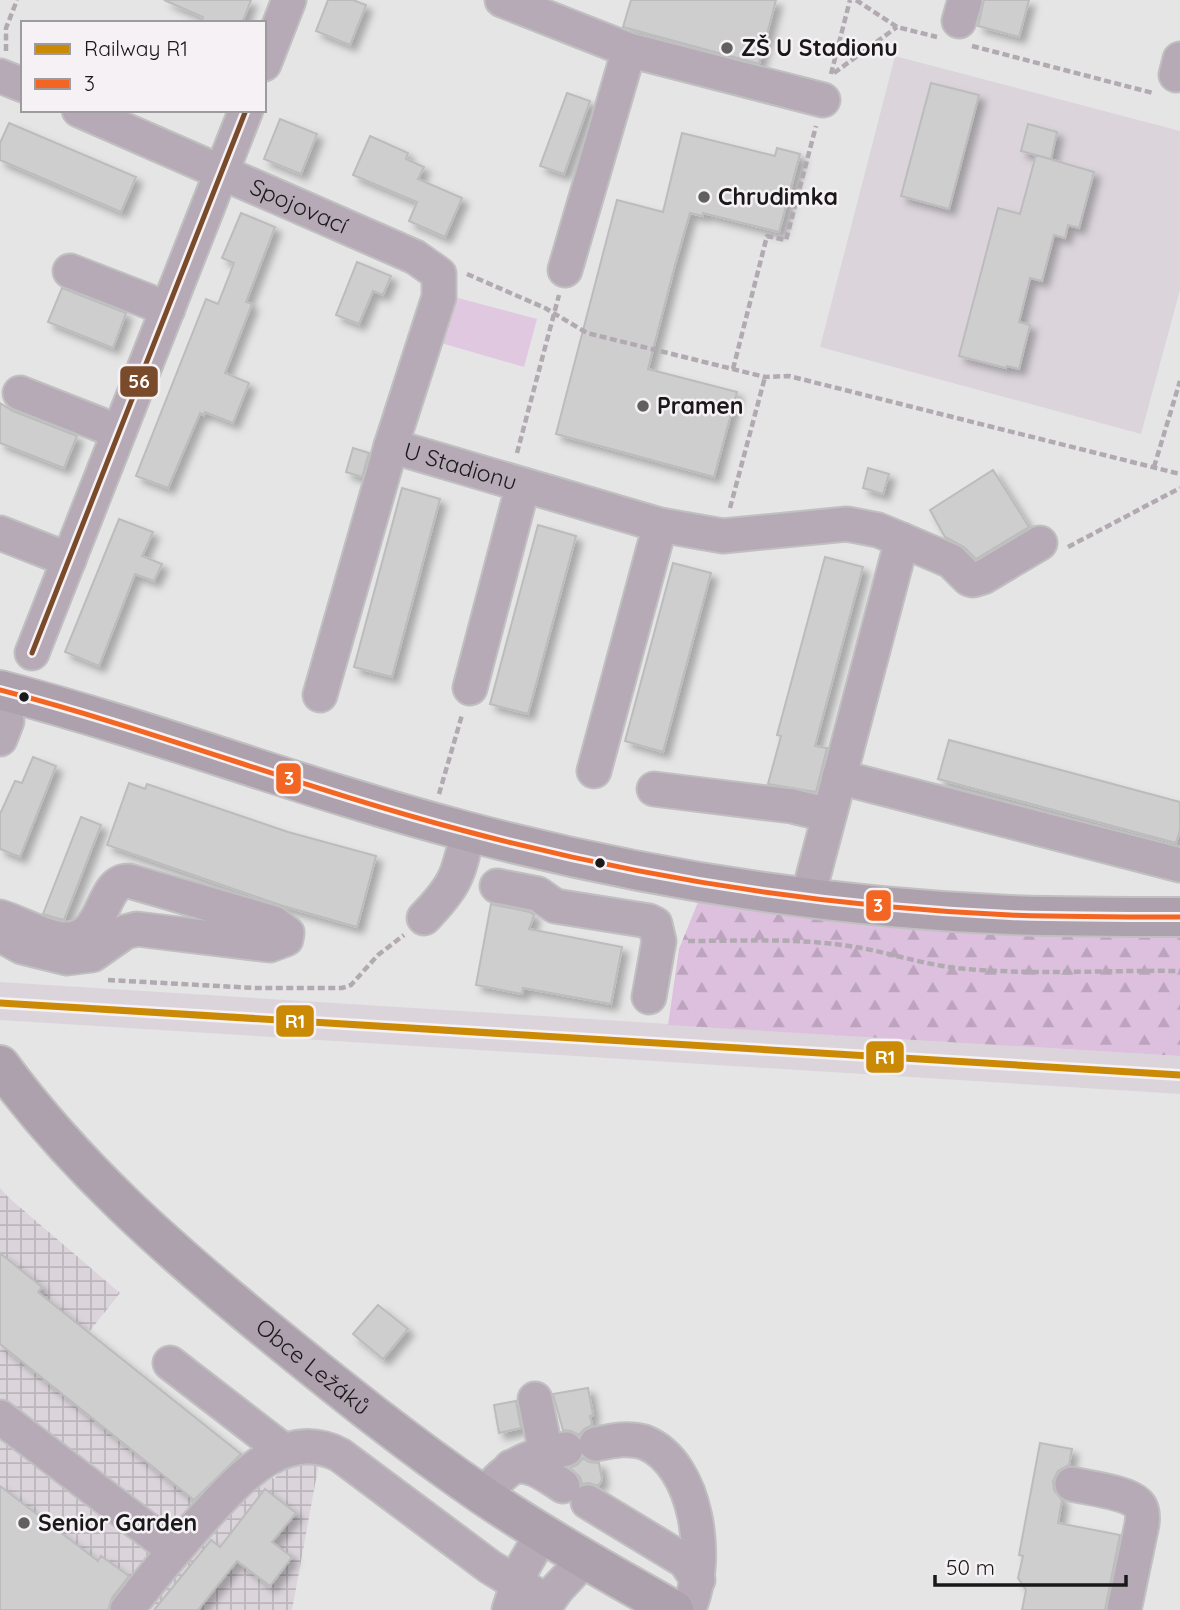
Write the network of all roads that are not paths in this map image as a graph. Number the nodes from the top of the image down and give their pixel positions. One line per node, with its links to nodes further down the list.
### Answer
1 (289, 0): 4 (street)
2 (502, 0): 3 (street)
3 (629, 50): 7 (street); 11 (street)
4 (266, 59)
5 (4, 65): 6 (street)
6 (21, 83)
7 (823, 100)
8 (84, 112): 10 (street, Spojovací)
9 (245, 112): 10 (street)
10 (222, 172): 13 (street, Spojovací); 14 (street)
11 (565, 270)
12 (70, 271): 14 (street)
13 (439, 274): 17 (street, U Stadionu)
14 (168, 309): 16 (street)
15 (20, 393): 16 (street)
16 (120, 432): 23 (street)
17 (391, 446): 18 (street, U Stadionu); 26 (street)
18 (516, 483): 19 (street, U Stadionu); 25 (street)
19 (660, 525): 21 (street, U Stadionu); 29 (street)
20 (0, 533): 23 (street)
21 (902, 540): 22 (street, U Stadionu); 30 (street)
22 (1038, 544)
23 (69, 560): 24 (street)
24 (16, 660): 27 (main road)
25 (470, 688)
26 (320, 695)
27 (81, 711): 28 (main road); 33 (main road)
28 (3, 717)
29 (594, 771)
30 (839, 777): 32 (street); 35 (street)
31 (654, 789): 32 (street)
32 (829, 815): 37 (street)
33 (468, 832): 34 (main road); 41 (street)
34 (604, 863): 37 (main road); 38 (street)
35 (1180, 865)
36 (498, 886): 38 (street)
37 (808, 896): 40 (main road)
38 (597, 913): 43 (street)
39 (0, 917): 42 (street)
40 (1180, 917)
41 (424, 918)
42 (0, 935)
43 (649, 997)
44 (0, 1065): 52 (main road, Obce Ležáků)
45 (170, 1363): 49 (street)
46 (536, 1399): 48 (street)
47 (0, 1417): 54 (street)
48 (569, 1449): 50 (street); 56 (street)
49 (284, 1451): 54 (street); 57 (street)
50 (511, 1467): 52 (street); 56 (street)
51 (1072, 1484): 61 (street)
52 (484, 1495): 53 (main road, Obce Ležáků)
53 (542, 1534): 55 (main road, Obce Ležáků); 57 (street)
54 (174, 1550): 59 (street)
55 (585, 1559): 58 (street); 60 (main road, Obce Ležáků)
56 (693, 1595)
57 (513, 1597): 58 (street)
58 (545, 1606)
59 (127, 1610)
60 (674, 1610)
61 (1124, 1610)

